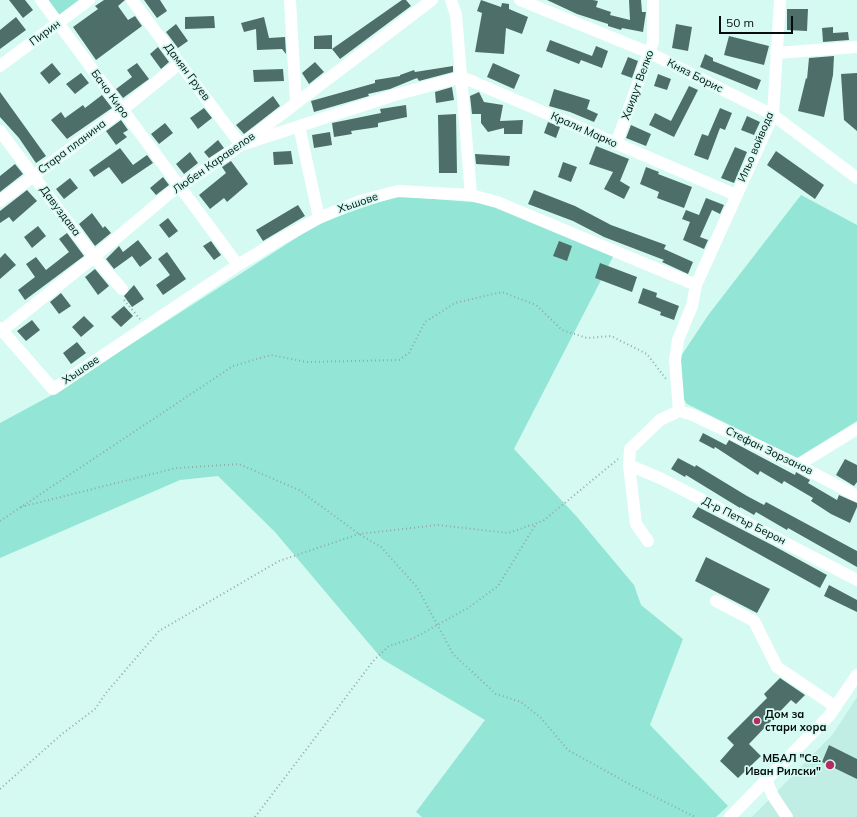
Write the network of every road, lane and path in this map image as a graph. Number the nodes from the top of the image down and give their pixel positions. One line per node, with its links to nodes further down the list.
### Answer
1 (41, 0): 10 (street, Бачо Киро)
2 (89, 0): 10 (street, Пирин)
3 (132, 0): 14 (street, Дамян Груев)
4 (290, 0): 17 (street)
5 (432, 0): 17 (street, Любен Каравелов)
6 (451, 0): 16 (street)
7 (520, 0): 12 (street, Княз Борис)
8 (653, 0): 12 (street, Хаидут Велко)
9 (780, 0): 13 (street, Ильо войвода)
10 (58, 23): 15 (street, Пирин); 18 (street, Бачо Киро)
11 (857, 47): 13 (street)
12 (650, 53): 19 (street, Княз Борис); 22 (street, Хаидут Велко)
13 (776, 53): 19 (street, Ильо войвода)
14 (180, 63): 18 (street, Стара планина); 23 (street, Дамян Груев)
15 (0, 66)
16 (462, 77): 20 (street); 22 (street, Крали Марко); 27 (street)
17 (296, 104): 23 (street, Любен Каравелов)
18 (122, 110): 24 (street, Стара планина); 26 (street, Бачо Киро)
19 (773, 114): 25 (street, Княз Борис); 28 (street, Ильо войвода)
20 (299, 126): 23 (street); 30 (street)
21 (0, 131): 24 (street, Давуздава)
22 (616, 144): 28 (street, Крали Марко)
23 (241, 145): 26 (street, Любен Каравелов)
24 (34, 176): 29 (street, Стара планина); 31 (street, Давуздава)
25 (857, 178)
26 (180, 186): 31 (street, Любен Каравелов); 32 (street, Бачо Киро)
27 (471, 195): 30 (street, Хъшове); 33 (street, Хъшове)
28 (736, 195): 33 (street, Ильо войвода)
29 (0, 200)
30 (319, 218): 32 (street, Хъшове)
31 (94, 257): 34 (street, Давуздава); 36 (street, Любен Каравелов)
32 (238, 265): 35 (street, Хъшове)
33 (696, 285): 37 (street, Ильо войвода)
34 (122, 289): 35 (path)
35 (146, 326): 36 (street, Хъшове)
36 (0, 330)
37 (678, 394): 38 (street, Ильо войвода); 44 (path)
38 (679, 411): 40 (street); 42 (street, Стефан Зорзанов)
39 (857, 429): 42 (street)
40 (630, 449): 41 (street); 46 (path)
41 (629, 465): 48 (street); 49 (street, Д-р Петър Берон)
42 (798, 465): 43 (street, Стефан Зорзанов)
43 (857, 496)
44 (21, 507): 45 (path); 47 (path)
45 (0, 521)
46 (536, 523): 47 (path); 51 (path)
47 (358, 534): 51 (path); 55 (path)
48 (648, 541)
49 (857, 580)
50 (716, 601): 53 (street)
51 (438, 624): 56 (path); 57 (path)
52 (857, 674): 53 (street)
53 (836, 707): 54 (street)
54 (766, 780): 58 (street); 59 (street)
55 (0, 789)
56 (254, 817)
57 (695, 817)
58 (730, 817)
59 (786, 817)

